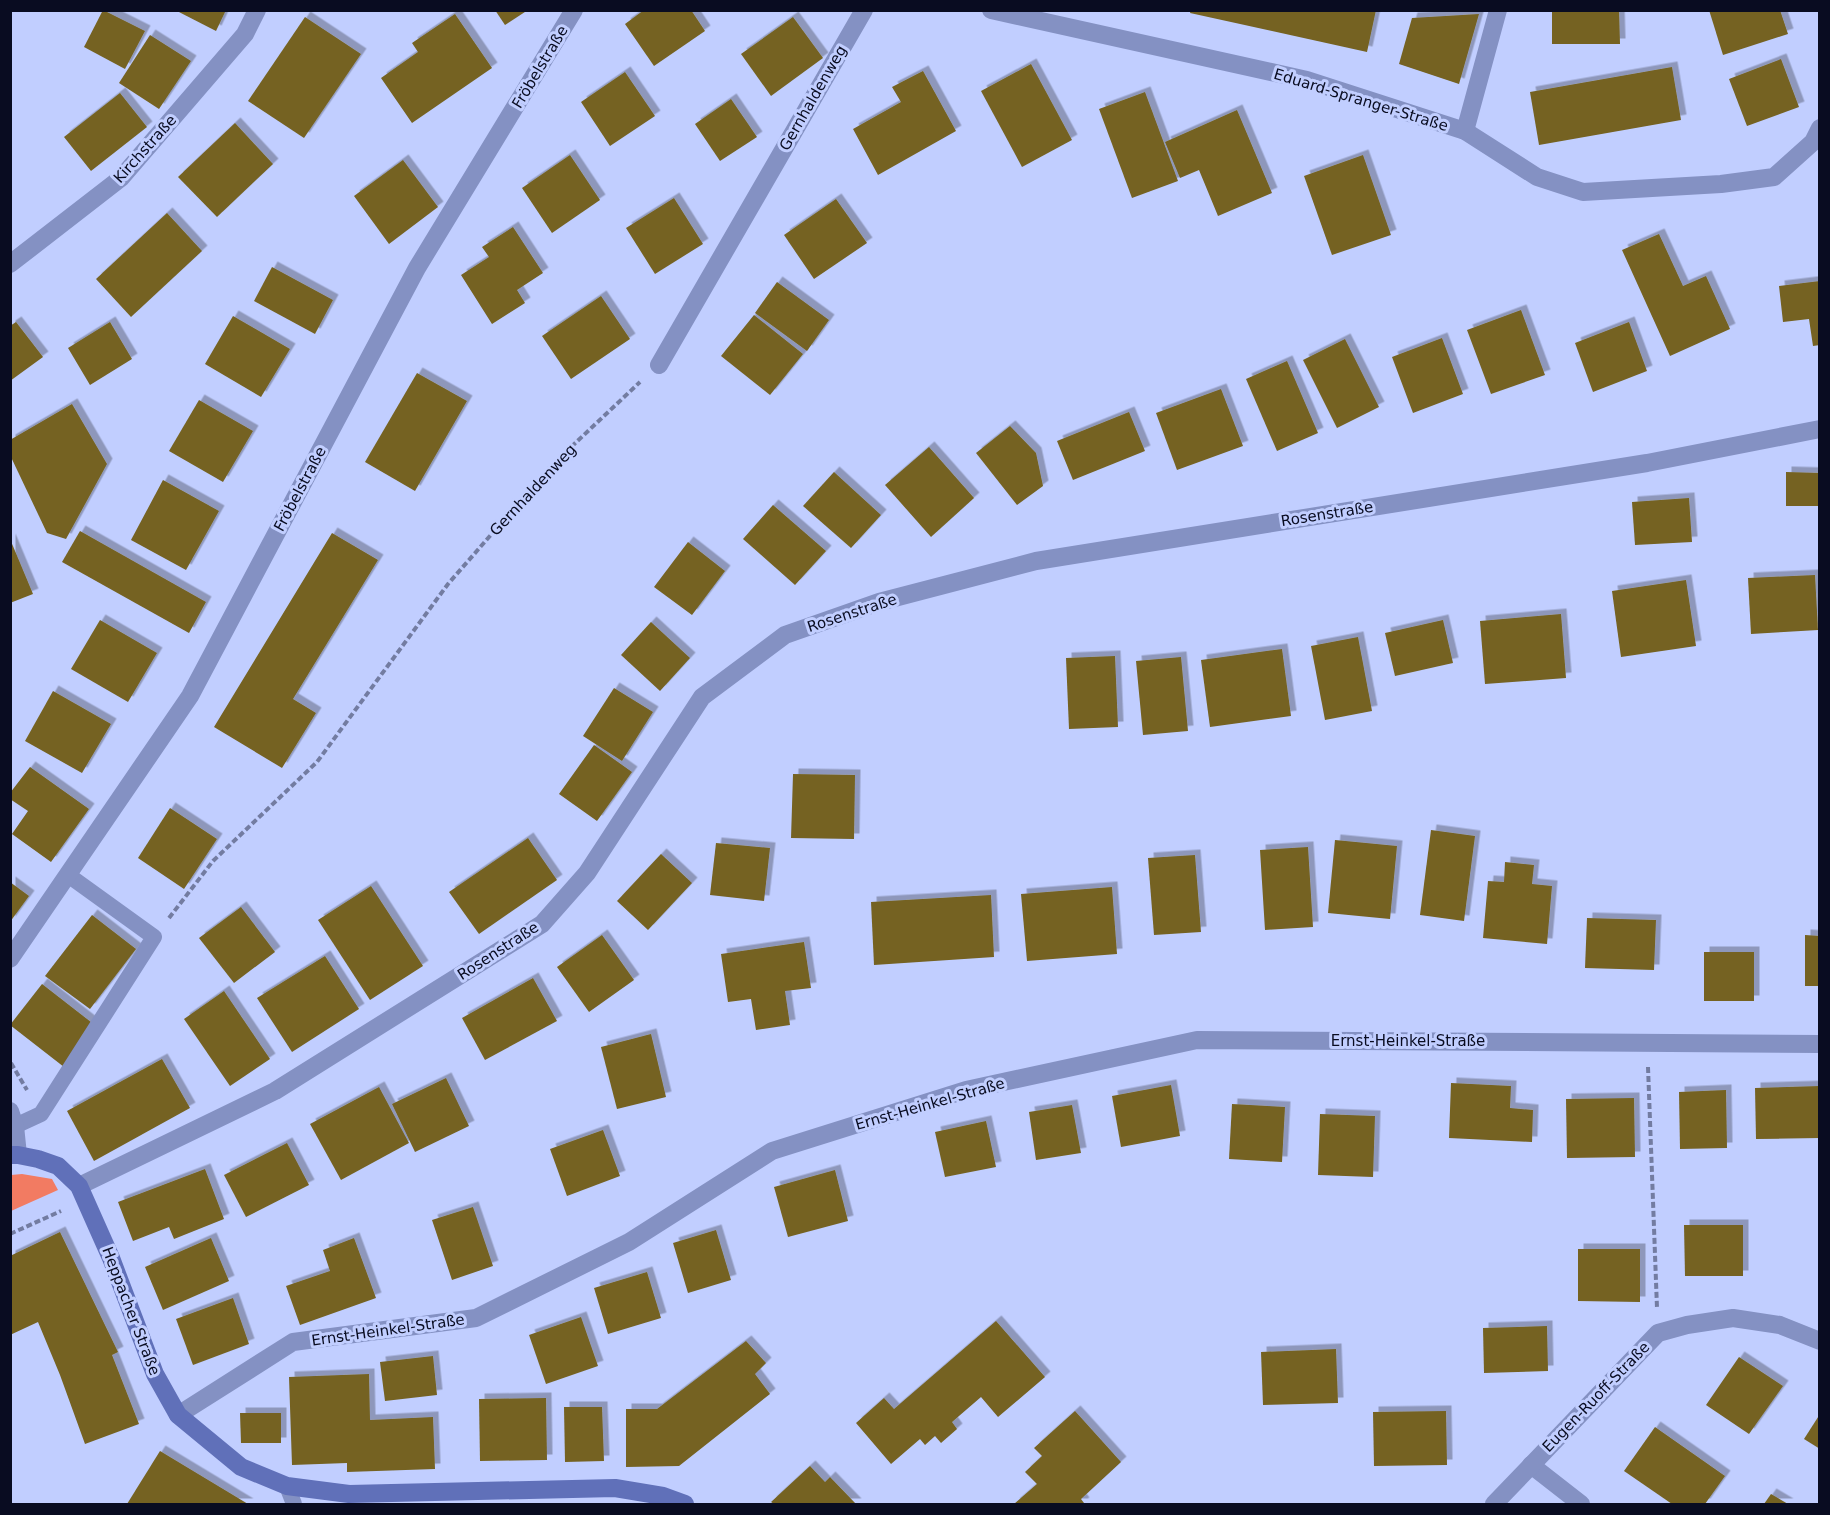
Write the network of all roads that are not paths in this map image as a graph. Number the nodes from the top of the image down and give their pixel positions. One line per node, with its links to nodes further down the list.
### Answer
1 (257, 10): 8 (street, Kirchstraße)
2 (574, 10): 11 (street, Fröbelstraße)
3 (864, 10): 9 (street, Gernhaldenweg)
4 (991, 10): 7 (street, Eduard-Spranger-Straße)
5 (1498, 10): 7 (street)
6 (1820, 128): 7 (street, Eduard-Spranger-Straße)
7 (1465, 131)
8 (10, 264)
9 (659, 365)
10 (1820, 429): 16 (street, Rosenstraße)
11 (68, 875): 12 (street, Fröbelstraße); 14 (lane)
12 (10, 959)
13 (1820, 1044): 18 (street, Ernst-Heinkel-Straße)
14 (13, 1118): 15 (street, Heppacher Straße)
15 (14, 1155): 16 (street, Heppacher Straße)
16 (83, 1194): 18 (street, Heppacher Straße)
17 (1820, 1341): 19 (street, Eugen-Ruoff-Straße)
18 (178, 1414): 20 (street, Heppacher Straße)
19 (1531, 1465): 23 (street, Eugen-Ruoff-Straße); 24 (street)
20 (287, 1486): 21 (lane); 22 (street, Heppacher Straße)
21 (294, 1504)
22 (685, 1504)
23 (1494, 1504)
24 (1581, 1504)

